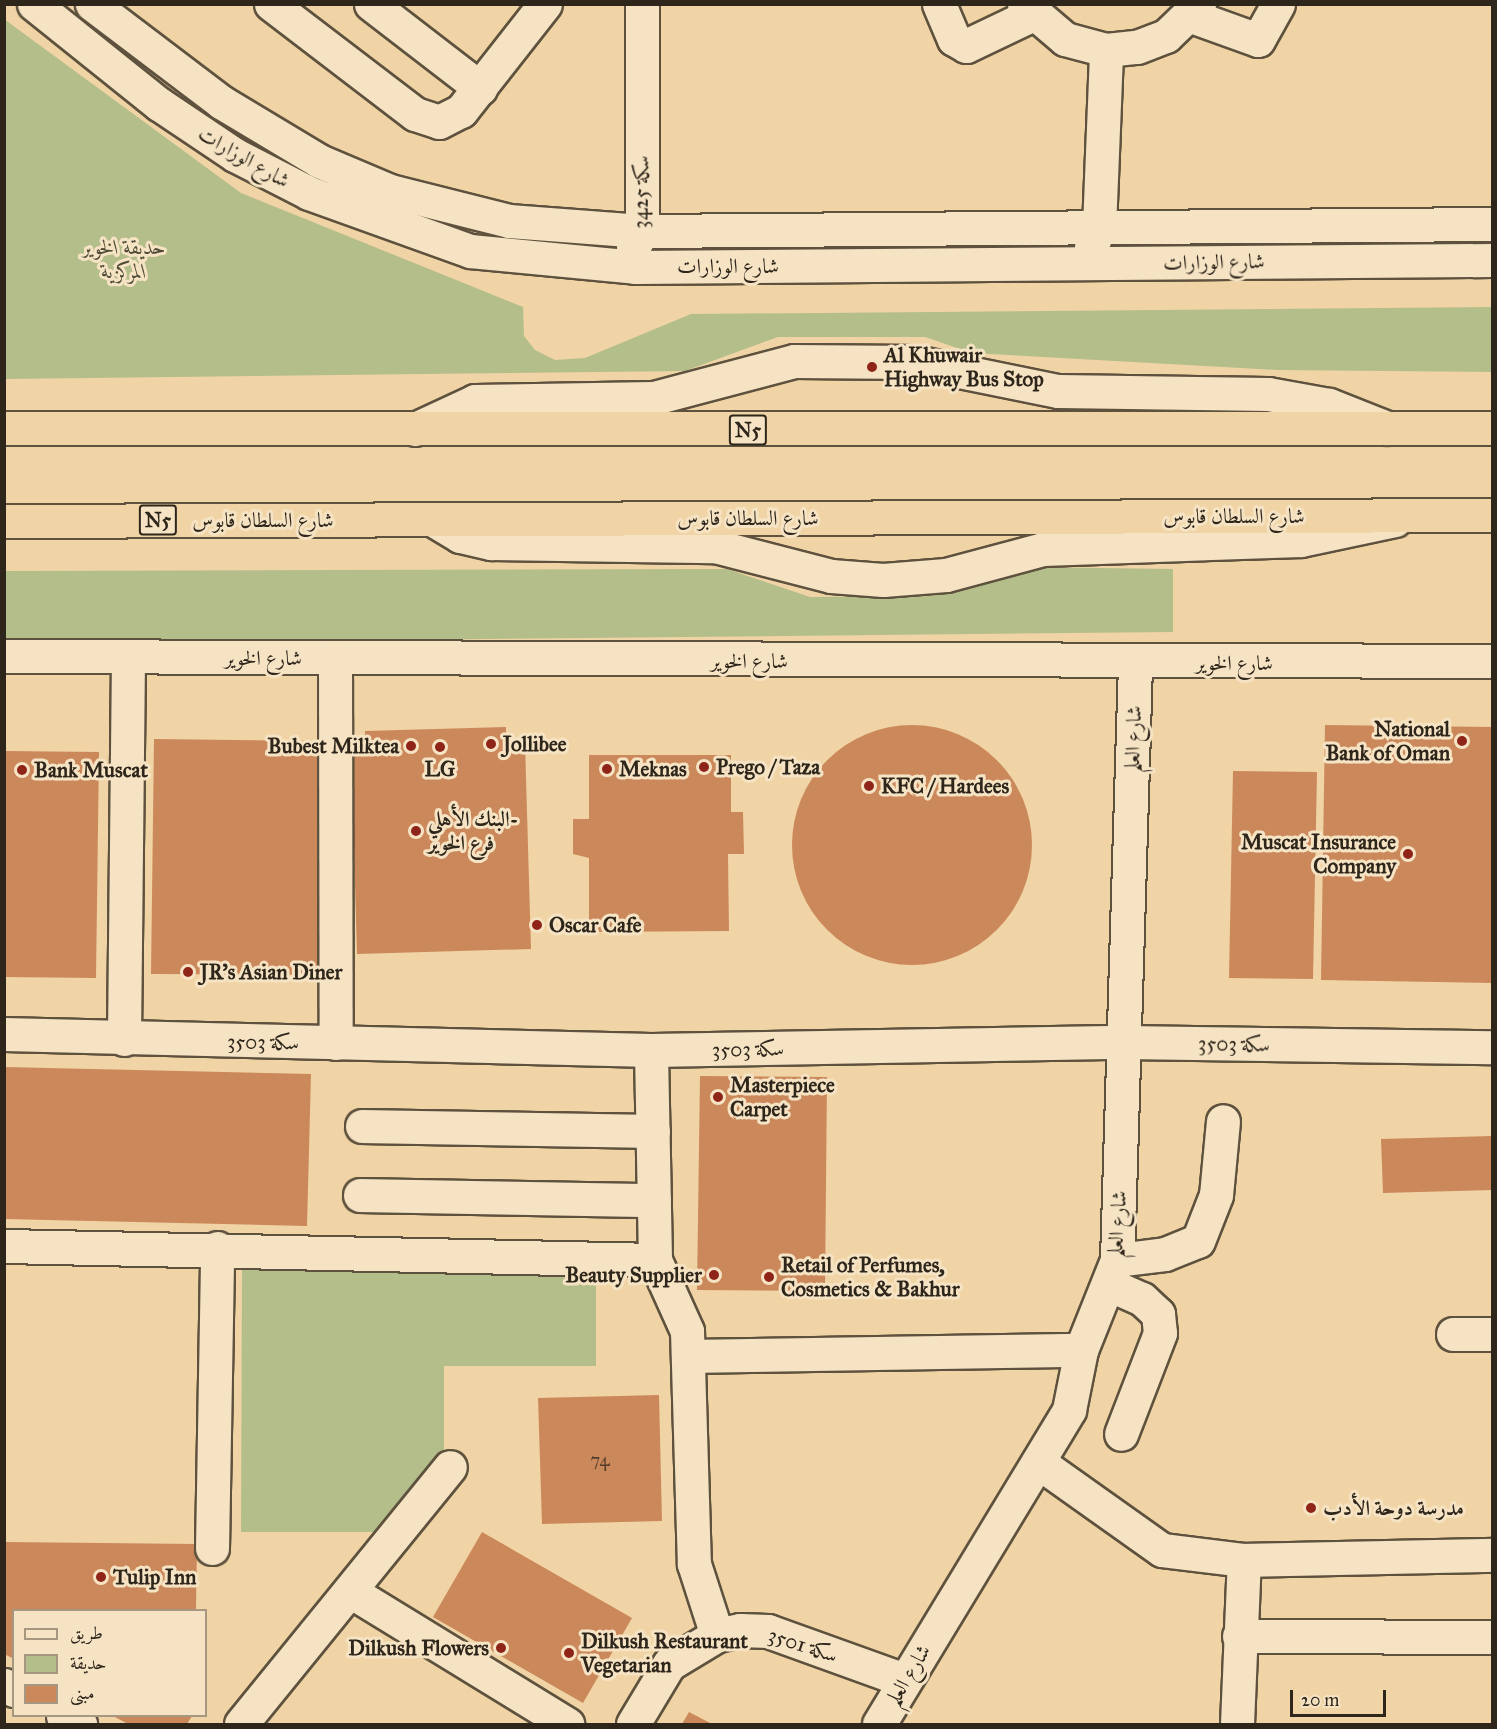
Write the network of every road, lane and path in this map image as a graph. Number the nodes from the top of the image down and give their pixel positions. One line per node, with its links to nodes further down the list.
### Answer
1 (34, 4): 17 (street, شارع الوزارات)
2 (92, 4): 15 (street, شارع الوزارات)
3 (271, 4): 12 (street)
4 (371, 4): 12 (street)
5 (545, 4): 12 (street)
6 (642, 4): 15 (street, سكة 3425)
7 (939, 4): 9 (street)
8 (1278, 4): 10 (street)
9 (1027, 10): 11 (street)
10 (1195, 10): 11 (street)
11 (1106, 50): 14 (street)
12 (480, 88)
13 (1492, 224): 14 (street, شارع الوزارات)
14 (1099, 228): 15 (street, شارع الوزارات); 20 (street)
15 (642, 231): 17 (street, سكة 3425)
16 (1492, 250): 19 (street)
17 (470, 251): 20 (street, شارع الوزارات)
18 (1492, 260): 19 (street, شارع الوزارات)
19 (1408, 261): 20 (street, شارع الوزارات)
20 (940, 265)
21 (4, 428): 24 (highway, N5)
22 (1387, 428): 23 (highway, N5); 24 (highway, N5); 24 (street)
23 (1492, 428)
24 (415, 429)
25 (1409, 515): 26 (highway, شارع السلطان قابوس / N5); 27 (highway, شارع السلطان قابوس / N5); 27 (street)
26 (1492, 515)
27 (432, 519): 28 (highway, شارع السلطان قابوس / N5)
28 (4, 521)
29 (4, 656): 30 (street, شارع الخوير)
30 (128, 657): 31 (street, شارع الخوير); 35 (street)
31 (335, 658): 33 (street, شارع الخوير); 37 (street)
32 (1492, 661): 33 (street, شارع الخوير)
33 (1135, 664): 36 (street, شارع العلم)
34 (4, 1034): 35 (street, سكة 3503)
35 (124, 1039): 37 (street, سكة 3503)
36 (1124, 1042): 38 (street, سكة 3503); 39 (street, سكة 3503); 48 (street, شارع العلم)
37 (336, 1043): 39 (street, سكة 3503)
38 (1492, 1047)
39 (651, 1050): 42 (street)
40 (1223, 1121): 48 (street)
41 (363, 1126): 42 (street)
42 (653, 1131): 44 (street)
43 (360, 1195): 44 (street)
44 (654, 1200): 47 (street)
45 (4, 1246): 46 (street)
46 (217, 1248): 47 (street); 56 (street)
47 (655, 1260): 52 (street)
48 (1112, 1272): 51 (street, شارع العلم); 53 (street)
49 (1453, 1334): 50 (street)
50 (1492, 1334)
51 (1082, 1350): 52 (street); 54 (street, شارع العلم)
52 (688, 1356): 60 (street)
53 (1121, 1434)
54 (1038, 1462): 58 (street); 63 (street, شارع العلم)
55 (450, 1467): 59 (street)
56 (212, 1548)
57 (1492, 1555): 58 (street)
58 (1244, 1560): 61 (street)
59 (350, 1591): 67 (street); 68 (street)
60 (717, 1635): 63 (street, سكة 3501); 69 (street, سكة 3501)
61 (1239, 1636): 62 (street); 65 (street)
62 (1492, 1637)
63 (904, 1680): 70 (street, شارع العلم)
64 (65, 1717): 66 (street)
65 (1233, 1724)
66 (80, 1725)
67 (241, 1725)
68 (567, 1725)
69 (633, 1725)
70 (879, 1725)

